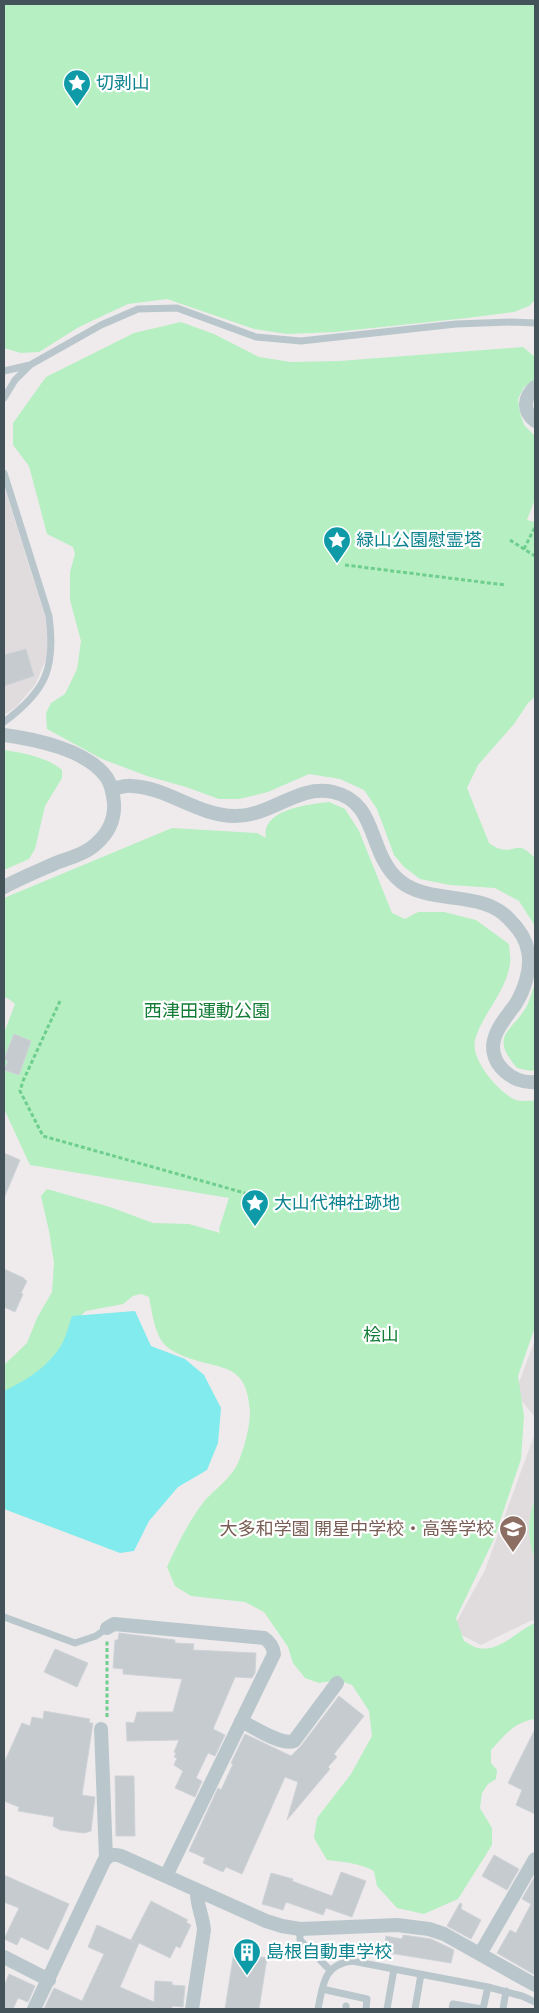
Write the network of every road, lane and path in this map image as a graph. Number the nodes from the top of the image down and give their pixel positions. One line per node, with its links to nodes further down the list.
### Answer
1 (535, 323): 2 (lane)
2 (30, 365): 3 (lane); 5 (lane)
3 (4, 371)
4 (535, 388): 6 (street)
5 (4, 398)
6 (535, 421)
7 (4, 473): 14 (lane)
8 (535, 527): 10 (path)
9 (510, 540): 10 (path)
10 (524, 549): 11 (path)
11 (535, 556)
12 (345, 565): 13 (path)
13 (505, 585)
14 (4, 722)
15 (4, 735): 16 (street)
16 (112, 789): 17 (street); 19 (street)
17 (4, 887)
18 (60, 1001): 20 (path)
19 (535, 1082)
20 (257, 1220)
21 (4, 1617): 22 (lane)
22 (107, 1628): 24 (street); 25 (path)
23 (337, 1682): 24 (street)
24 (242, 1721): 28 (street)
25 (104, 1724): 26 (street)
26 (106, 1858): 28 (street); 36 (street)
27 (535, 1859): 31 (street)
28 (166, 1876): 29 (street)
29 (197, 1890): 30 (street); 43 (street)
30 (300, 1928): 31 (street); 34 (lane)
31 (480, 1954): 37 (street)
32 (4, 1957): 36 (street)
33 (394, 1969): 34 (lane); 35 (lane); 46 (lane)
34 (330, 1970): 39 (lane)
35 (422, 1974): 38 (lane); 47 (lane)
36 (49, 1980): 42 (street)
37 (535, 1985)
38 (488, 1987): 40 (lane); 49 (lane)
39 (322, 1989): 44 (lane); 45 (lane)
40 (506, 1992): 41 (lane); 50 (lane)
41 (535, 2002)
42 (34, 2009)
43 (192, 2009)
44 (318, 2009)
45 (366, 2009)
46 (387, 2009)
47 (415, 2009)
48 (452, 2009): 49 (lane)
49 (482, 2009)
50 (503, 2009)

